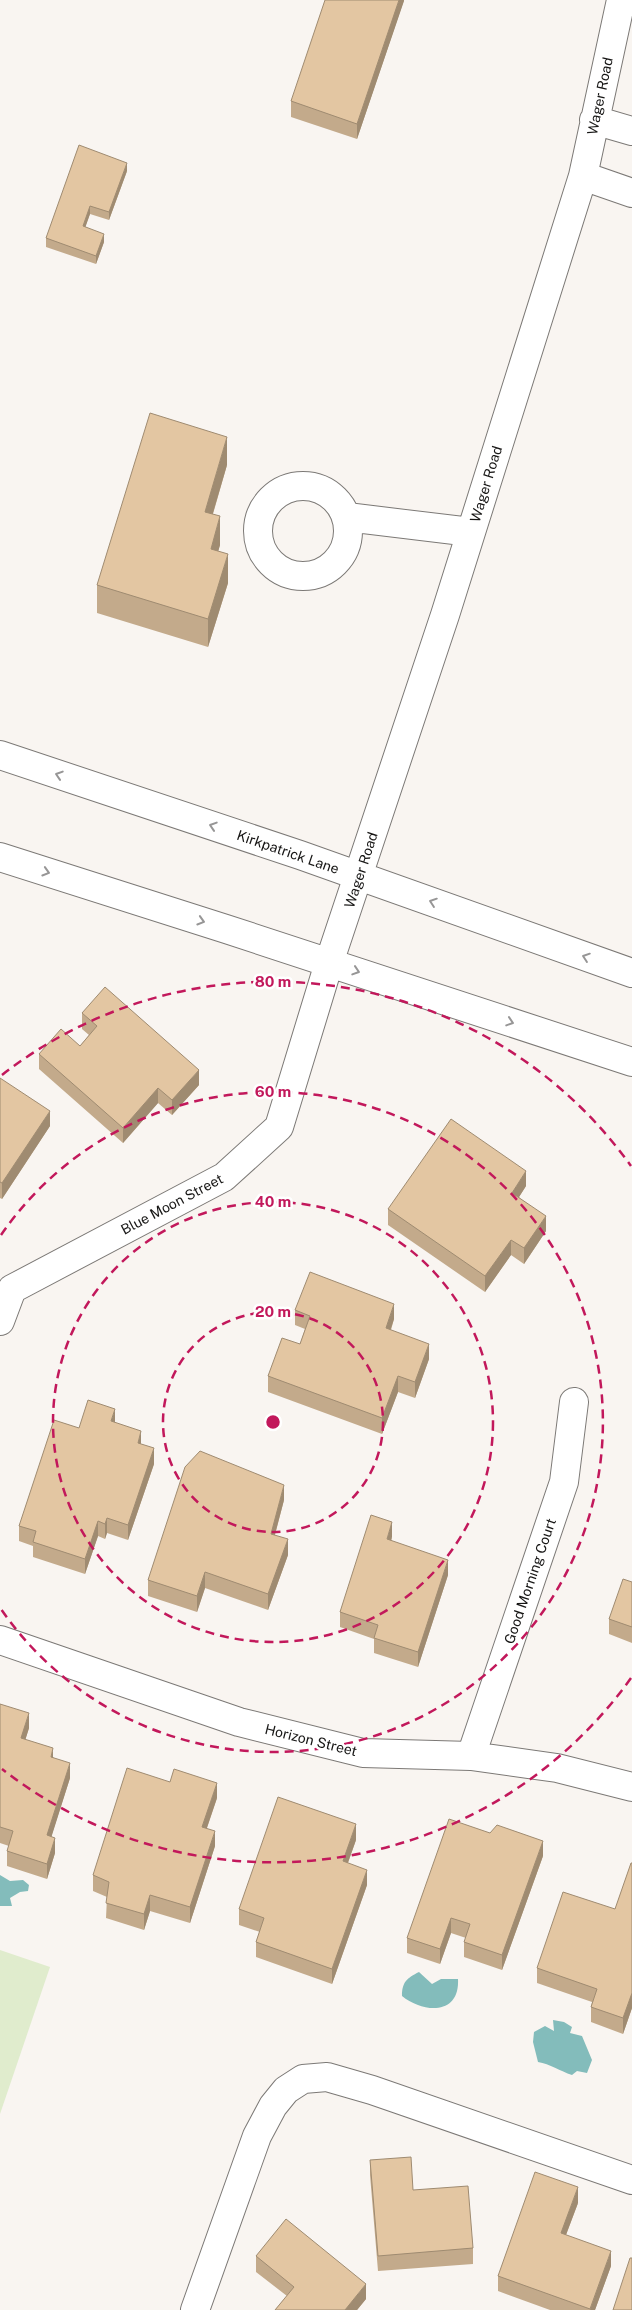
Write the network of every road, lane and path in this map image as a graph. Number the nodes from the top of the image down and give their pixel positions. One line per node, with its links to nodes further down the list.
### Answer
1 (621, 0): 2 (street, Wager Road)
2 (594, 120): 3 (street); 4 (street, Wager Road)
3 (632, 131)
4 (583, 176): 5 (street); 7 (street, Wager Road)
5 (632, 192)
6 (346, 518): 7 (street)
7 (472, 532): 10 (street, Wager Road)
8 (0, 755): 10 (street, Kirkpatrick Lane, one-way to 8)
9 (0, 857): 11 (street, one-way to 11)
10 (359, 876): 11 (street, Wager Road); 12 (street, Kirkpatrick Lane, one-way to 10)
11 (329, 963): 13 (street, one-way to 13); 14 (street, Blue Moon Street)
12 (632, 973)
13 (632, 1062)
14 (0, 1321)
15 (574, 1402): 17 (street, Good Morning Court)
16 (0, 1640): 17 (street, Horizon Street)
17 (471, 1756): 18 (street, Horizon Street)
18 (632, 1787)
19 (632, 2180): 20 (street)
20 (195, 2310)

